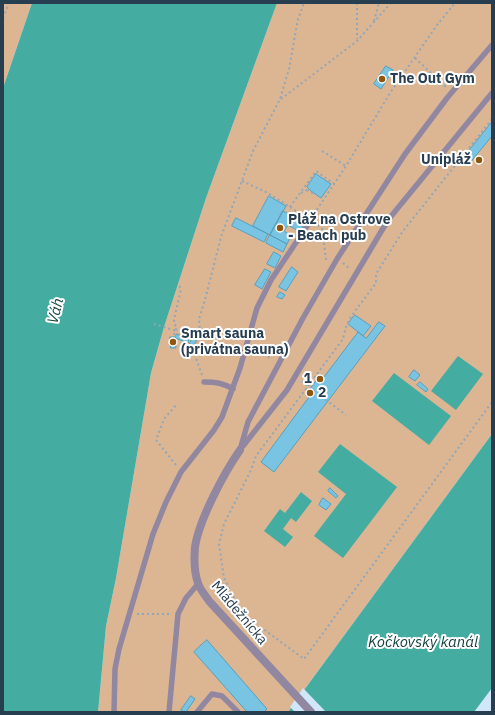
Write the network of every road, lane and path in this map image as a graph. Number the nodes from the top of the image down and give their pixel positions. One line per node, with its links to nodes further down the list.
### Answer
1 (9, 3): 7 (path)
2 (304, 3): 14 (path)
3 (357, 3): 9 (path)
4 (379, 3): 8 (path)
5 (391, 3): 8 (path)
6 (455, 3): 11 (path)
7 (3, 18)
8 (373, 23): 9 (path)
9 (357, 40): 14 (path)
10 (492, 45): 12 (lane)
11 (415, 58): 12 (path); 17 (path)
12 (452, 93): 25 (lane)
13 (492, 93): 27 (lane)
14 (280, 99): 18 (path)
15 (492, 119): 37 (path)
16 (322, 151): 17 (path)
17 (346, 166): 19 (path)
18 (242, 181): 22 (path); 34 (path)
19 (334, 184): 20 (path); 23 (path)
20 (300, 193): 21 (path); 22 (path)
21 (314, 194)
22 (290, 207): 23 (path)
23 (311, 220): 36 (lane)
24 (322, 228): 26 (path)
25 (337, 259): 26 (lane); 27 (path)
26 (328, 273): 40 (lane)
27 (356, 273): 40 (lane)
28 (179, 285): 30 (path)
29 (154, 324): 30 (path)
30 (176, 331): 31 (path)
31 (174, 335)
32 (256, 350): 33 (path)
33 (275, 361)
34 (204, 382): 36 (lane)
35 (310, 388): 39 (path)
36 (233, 389): 41 (lane)
37 (492, 402)
38 (177, 404): 41 (path)
39 (346, 415)
40 (240, 450): 42 (street, Mládežnícka)
41 (181, 472): 43 (lane)
42 (198, 584): 44 (lane); 49 (street, Mládežnícka)
43 (129, 614): 44 (path); 45 (lane)
44 (178, 614): 46 (lane)
45 (114, 712)
46 (169, 712)
47 (197, 712): 48 (lane)
48 (238, 712)
49 (311, 712)

